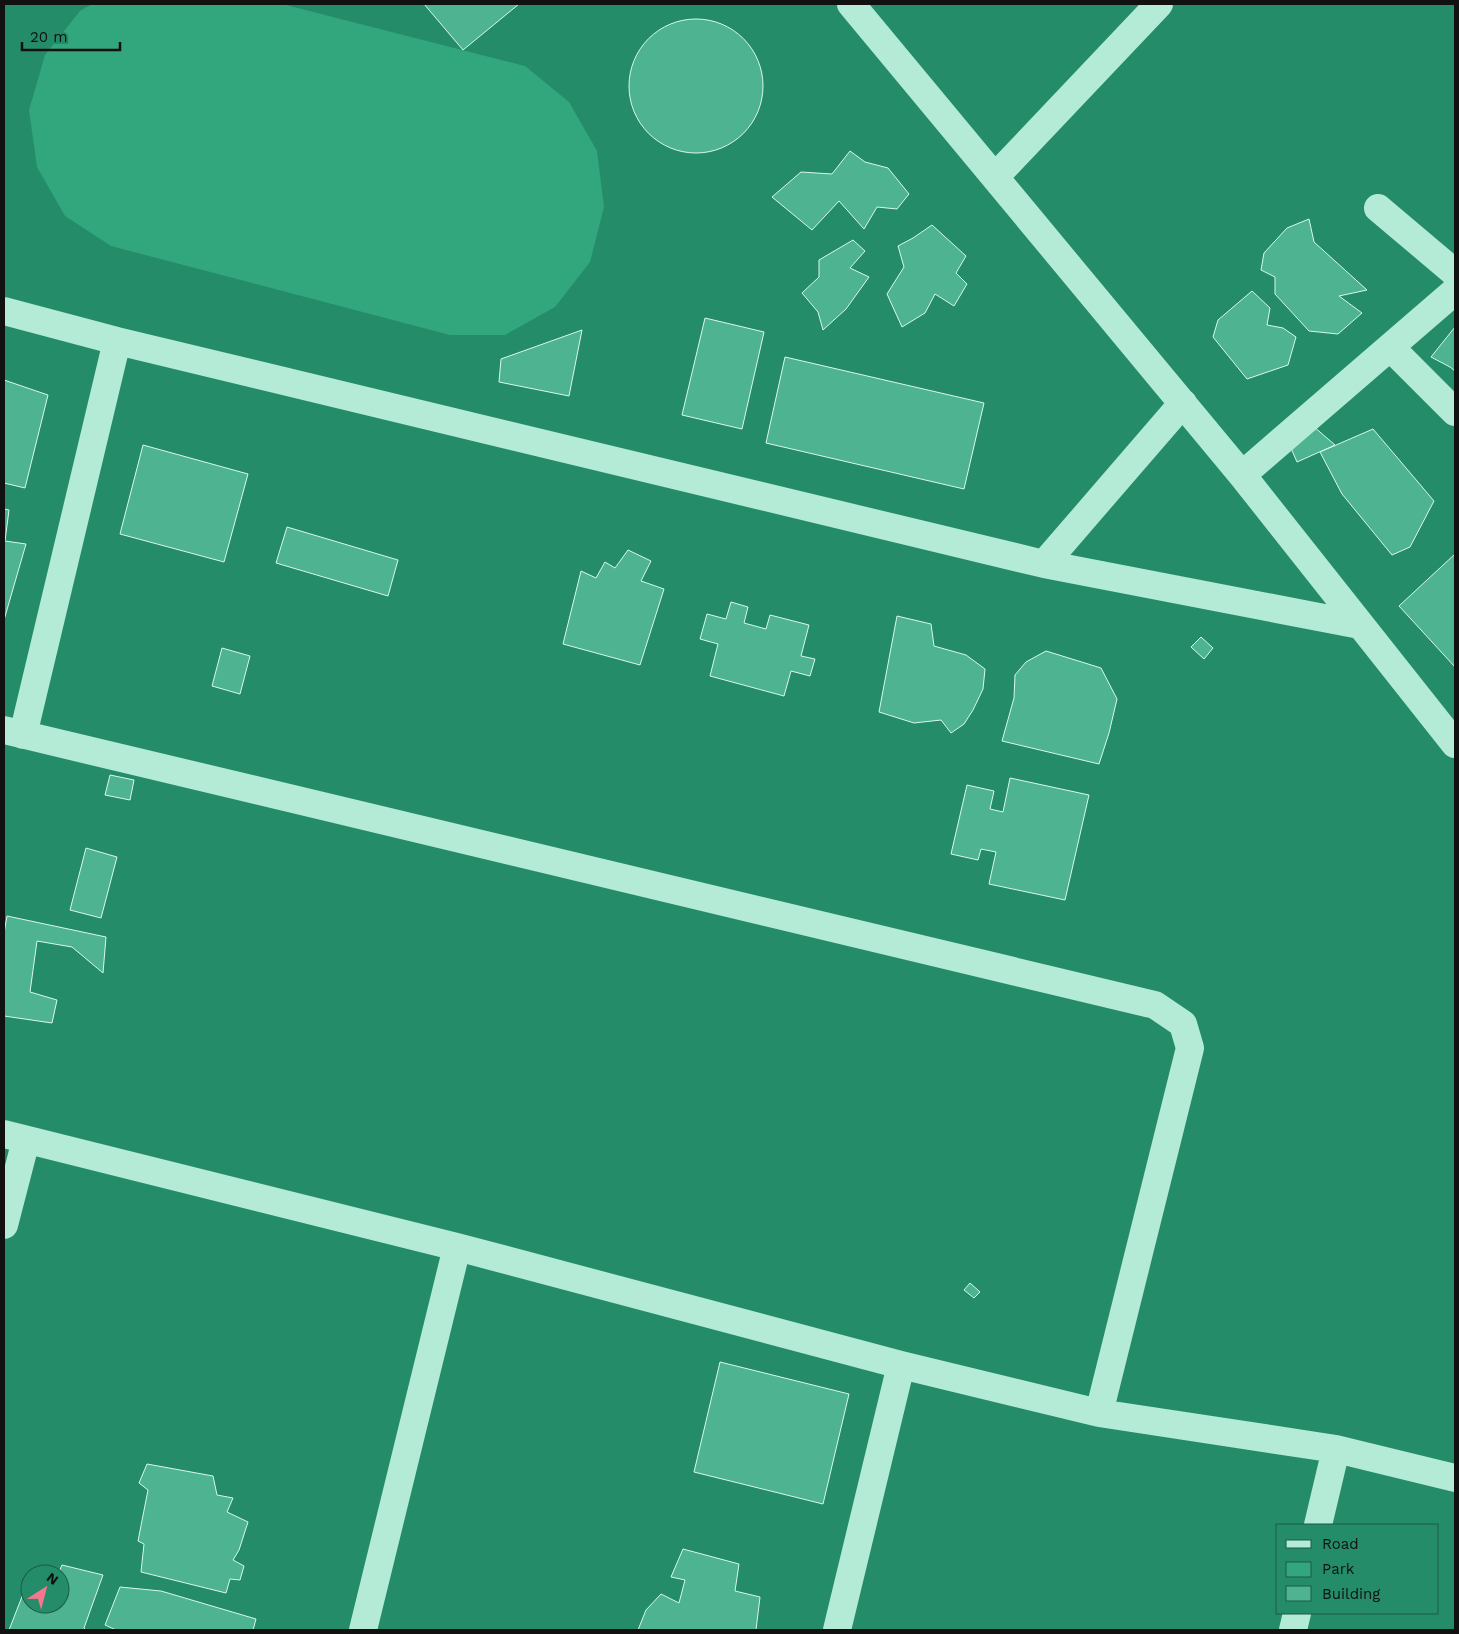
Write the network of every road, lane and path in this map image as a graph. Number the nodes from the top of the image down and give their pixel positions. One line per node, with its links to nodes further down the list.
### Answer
1 (851, 4): 3 (street)
2 (1159, 4): 3 (street)
3 (995, 177): 10 (street)
4 (1378, 208): 5 (street)
5 (1455, 273)
6 (1455, 291): 9 (street)
7 (4, 311): 8 (street)
8 (117, 341): 13 (street); 15 (street)
9 (1390, 348): 11 (street); 12 (street)
10 (1183, 403): 12 (street); 13 (street)
11 (1455, 412)
12 (1242, 475): 14 (street)
13 (1044, 564): 14 (street)
14 (1360, 625): 16 (street)
15 (13, 732): 21 (street)
16 (1455, 744)
17 (15, 1137): 18 (street); 19 (street)
18 (4, 1225)
19 (457, 1247): 20 (street); 26 (street)
20 (901, 1365): 21 (street); 27 (street)
21 (1098, 1413): 22 (street)
22 (1336, 1449): 23 (street); 24 (street)
23 (1455, 1478)
24 (1318, 1524)
25 (1297, 1614): 28 (street)
26 (363, 1630)
27 (837, 1630)
28 (1293, 1630)

